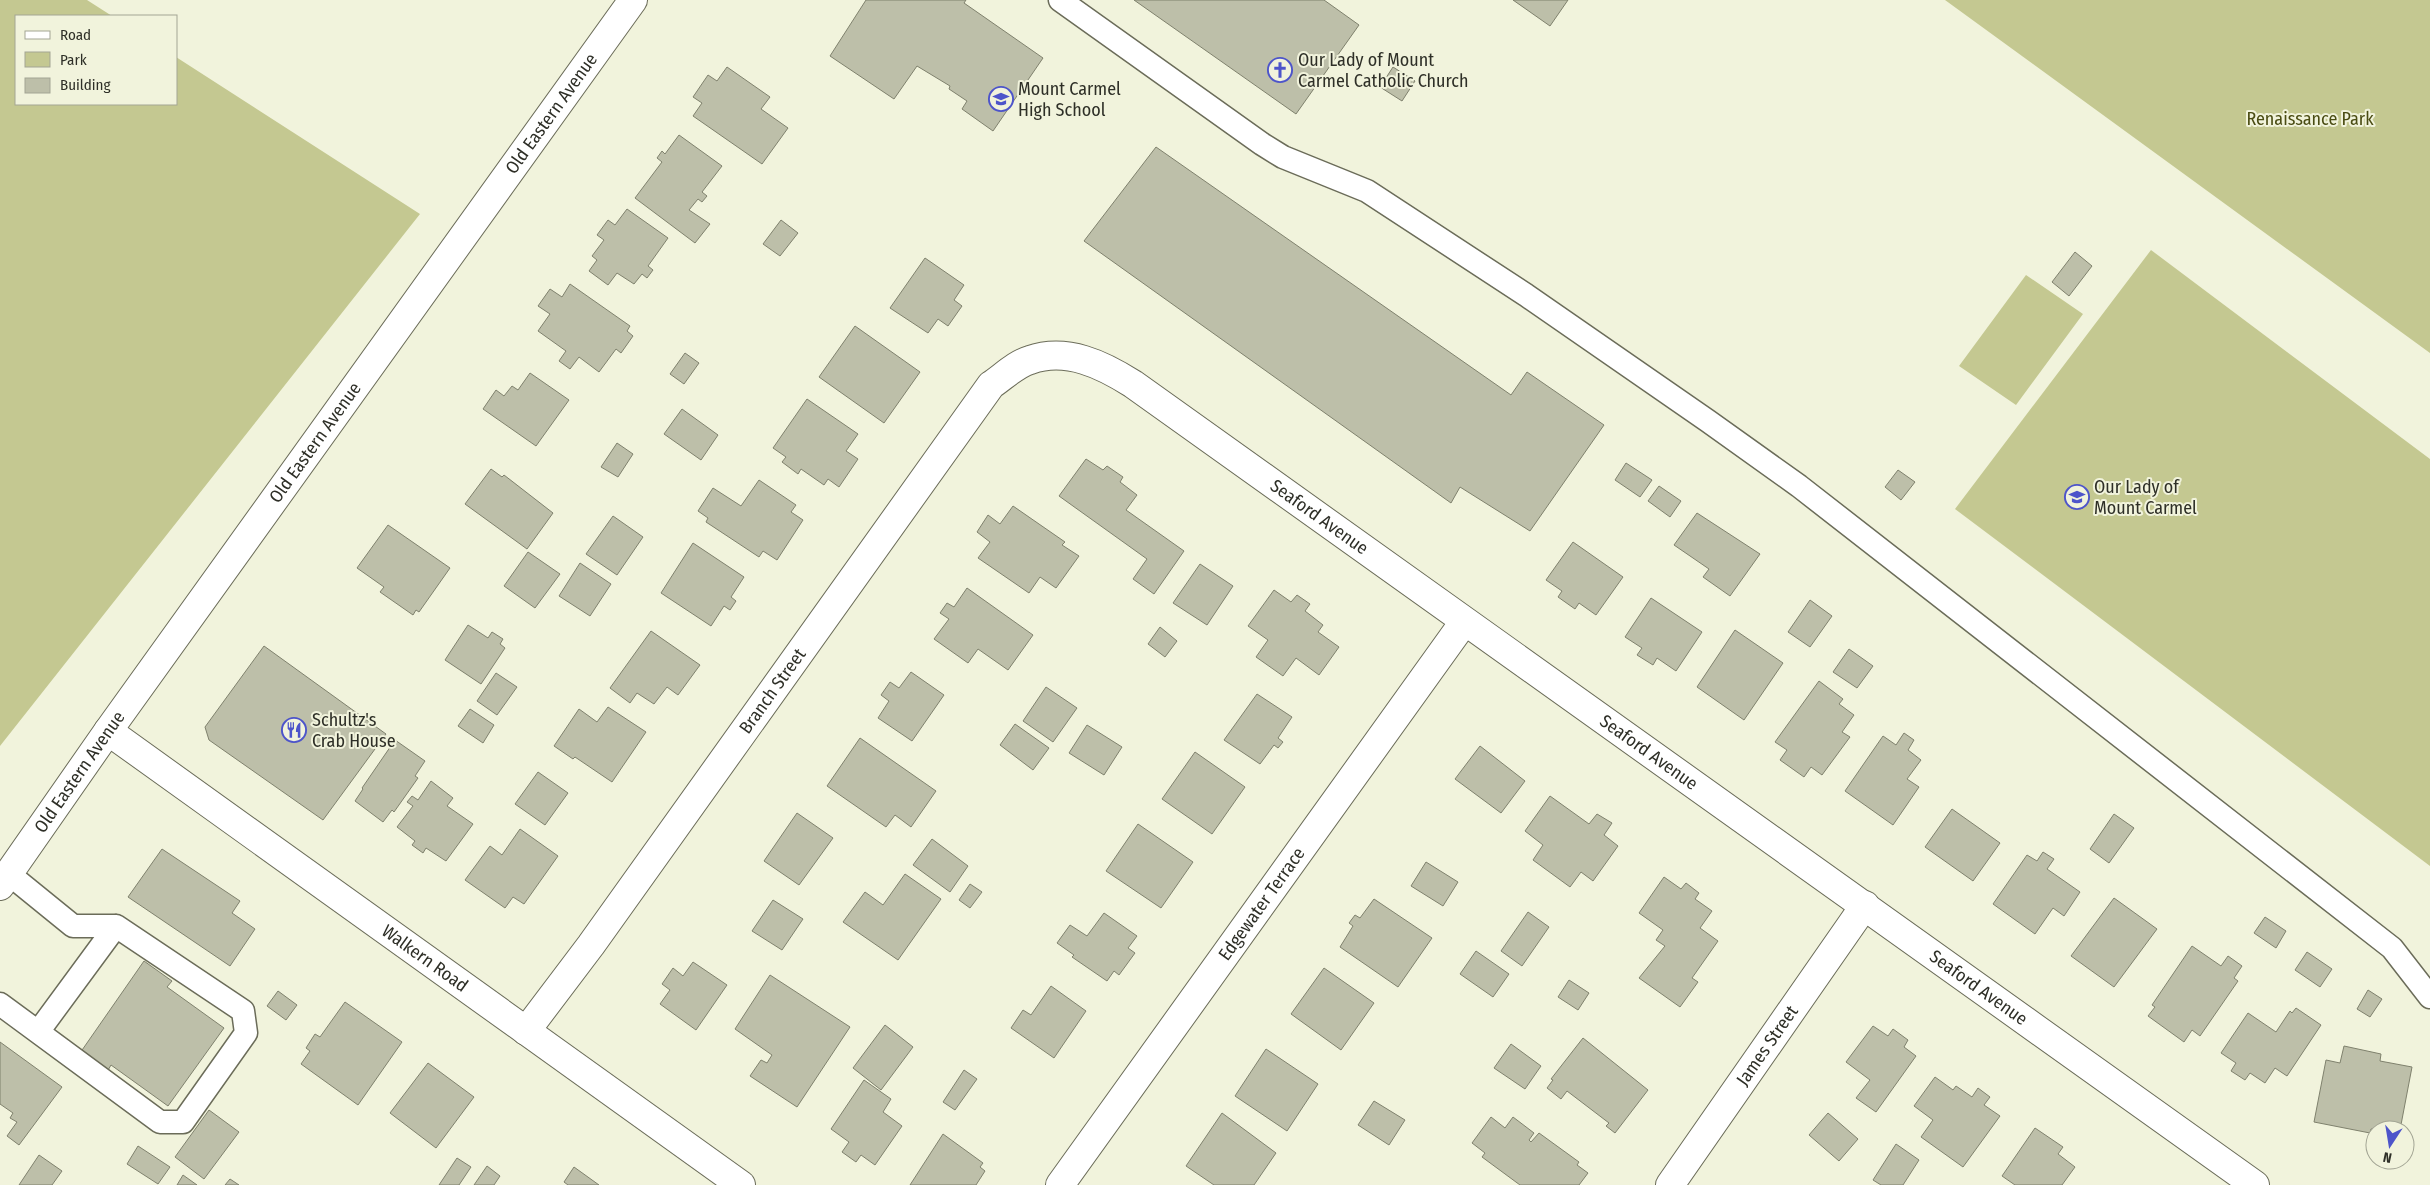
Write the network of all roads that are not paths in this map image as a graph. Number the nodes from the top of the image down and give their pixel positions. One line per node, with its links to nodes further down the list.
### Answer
1 (633, 0): 5 (street, Old Eastern Avenue)
2 (1060, 0): 9 (lane)
3 (1028, 360): 4 (street, Seaford Avenue); 11 (street, Branch Street)
4 (1464, 622): 7 (street, Seaford Avenue); 14 (street, Edgewater Terrace)
5 (108, 731): 6 (street, Old Eastern Avenue); 11 (street, Walkern Road)
6 (4, 880): 8 (lane)
7 (1865, 905): 15 (street, James Street); 16 (street, Seaford Avenue)
8 (116, 926): 12 (lane); 12 (lane)
9 (2430, 997)
10 (0, 1004): 12 (lane)
11 (526, 1031): 13 (street, Walkern Road)
12 (38, 1032)
13 (741, 1185)
14 (1060, 1185)
15 (1670, 1185)
16 (2255, 1185)

